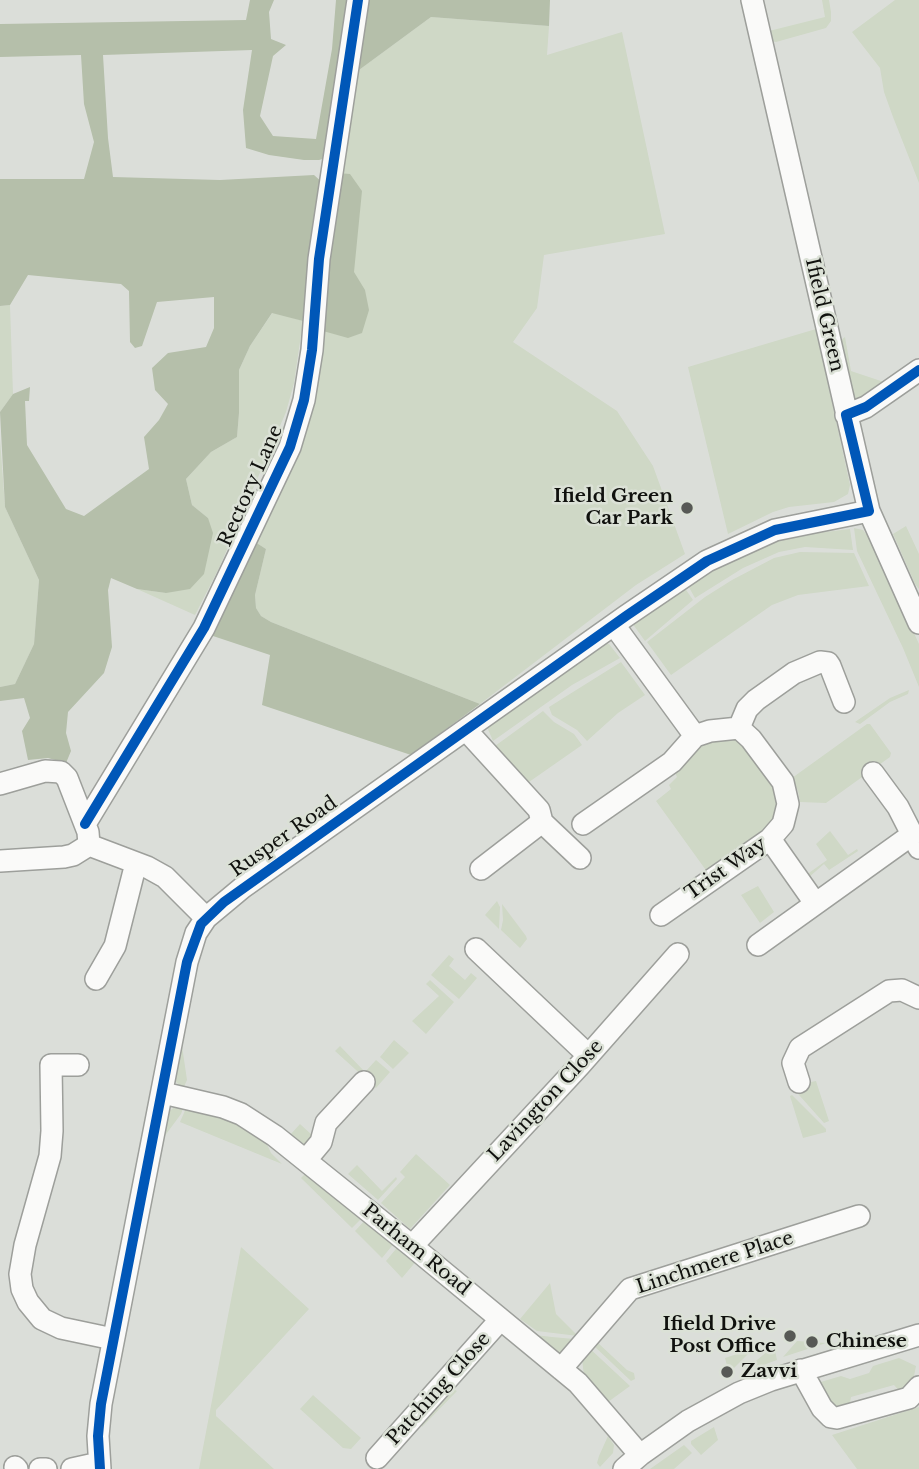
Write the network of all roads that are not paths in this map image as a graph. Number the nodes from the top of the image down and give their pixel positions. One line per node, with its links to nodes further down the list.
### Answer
1 (358, 0): 15 (street, Rectory Lane)
2 (752, 0): 4 (street, Ifield Green)
3 (919, 370): 4 (street)
4 (846, 415): 5 (street, Ifield Green)
5 (869, 511): 6 (street, Ifield Green); 7 (street, Rusper Road)
6 (917, 612)
7 (614, 625): 10 (street, Rusper Road); 11 (street)
8 (844, 702): 9 (street)
9 (738, 728): 11 (street); 17 (street, Trist Way)
10 (466, 730): 14 (street); 26 (street, Rusper Road)
11 (695, 736): 16 (street)
12 (873, 773): 18 (street)
13 (0, 784): 15 (street)
14 (542, 822): 20 (street); 23 (street)
15 (85, 824): 19 (street)
16 (583, 824)
17 (770, 839): 24 (street); 25 (street, Trist Way)
18 (916, 841): 24 (street)
19 (89, 845): 21 (street); 22 (street)
20 (580, 858)
21 (0, 861)
22 (136, 863): 26 (street); 30 (street)
23 (481, 869)
24 (815, 903): 27 (street)
25 (661, 915)
26 (206, 918): 36 (street, Rusper Road)
27 (769, 945)
28 (476, 949): 32 (street)
29 (678, 954): 32 (street, Lavington Close)
30 (96, 979)
31 (919, 998): 35 (street)
32 (588, 1055): 39 (street, Lavington Close)
33 (78, 1065): 42 (street)
34 (364, 1082): 37 (street)
35 (799, 1082)
36 (163, 1093): 37 (street, Parham Road); 42 (street, Rusper Road)
37 (306, 1160): 39 (street, Parham Road)
38 (859, 1216): 43 (street, Linchmere Place)
39 (412, 1246): 40 (street, Parham Road)
40 (500, 1320): 43 (street, Parham Road); 46 (street, Patching Close)
41 (919, 1337): 44 (street)
42 (113, 1339): 48 (street, Rusper Road)
43 (561, 1368): 47 (street, Parham Road)
44 (801, 1370): 45 (street); 47 (street)
45 (919, 1387)
46 (377, 1458)
47 (632, 1462)
48 (100, 1466): 51 (street)
49 (40, 1469): 50 (street)
50 (46, 1469)
51 (72, 1469)

